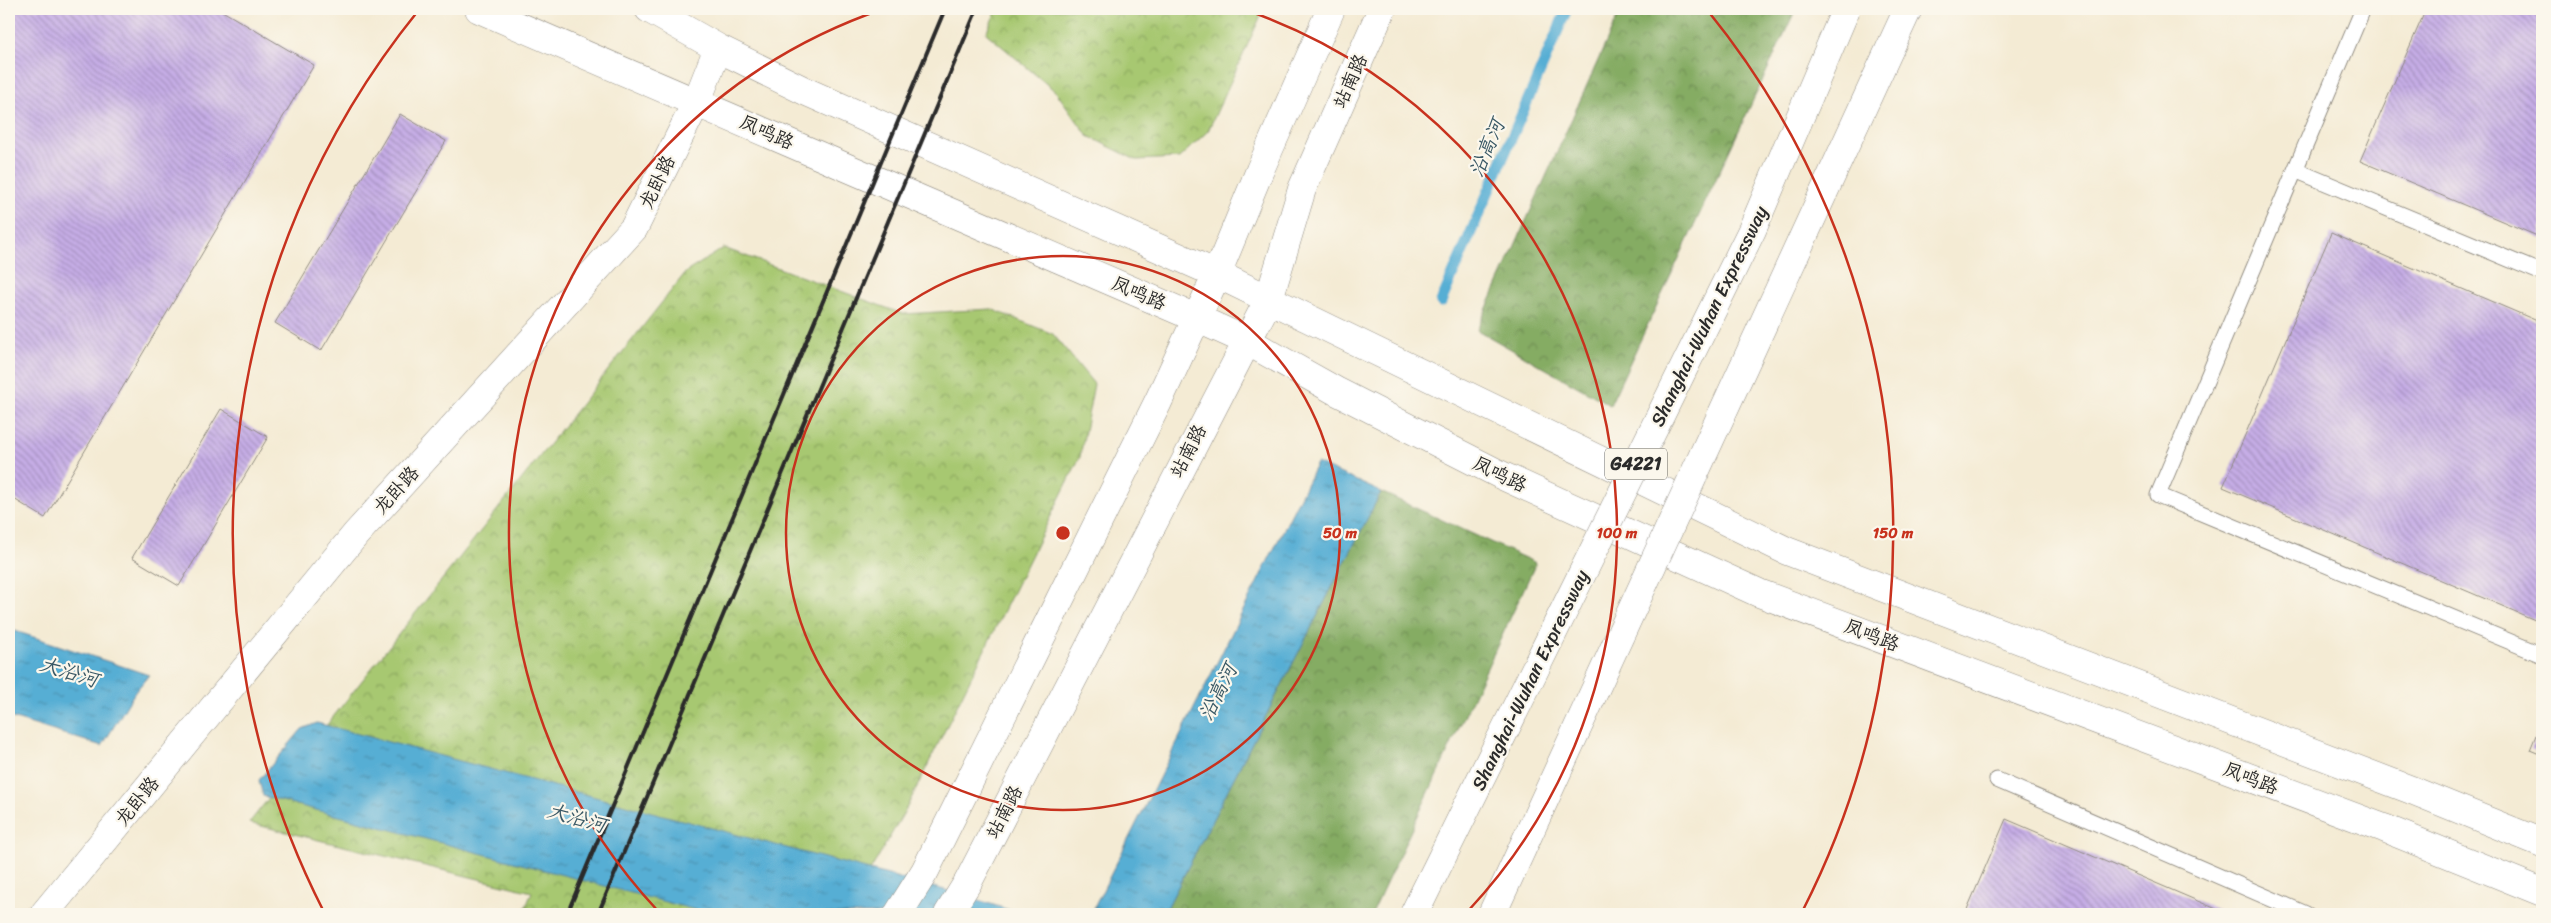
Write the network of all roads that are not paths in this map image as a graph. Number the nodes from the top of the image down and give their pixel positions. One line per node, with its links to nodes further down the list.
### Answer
1 (479, 9): 9 (main road, 凤鸣路)
2 (649, 9): 8 (main road)
3 (1331, 9): 11 (main road)
4 (1382, 9): 13 (main road, 站南路)
5 (1846, 9): 23 (main road, Shanghai-Wuhan Expressway / G4221, bridge)
6 (1908, 9): 24 (main road, G4221, bridge)
7 (2362, 9): 10 (lane)
8 (718, 48): 9 (main road, 龙卧路); 11 (main road)
9 (697, 101): 14 (main road, 凤鸣路); 20 (main road, 龙卧路)
10 (2295, 170): 12 (lane); 16 (lane)
11 (1217, 274): 13 (main road); 14 (main road)
12 (2542, 274)
13 (1268, 298): 15 (main road, 站南路); 18 (main road)
14 (1196, 318): 15 (main road, 凤鸣路); 21 (main road)
15 (1247, 341): 19 (main road, 凤鸣路); 22 (main road, 站南路)
16 (2542, 655)
17 (1997, 780): 25 (lane)
18 (2542, 843)
19 (2542, 892)
20 (44, 914)
21 (898, 914)
22 (948, 914)
23 (1414, 914)
24 (1492, 914)
25 (2306, 914)

